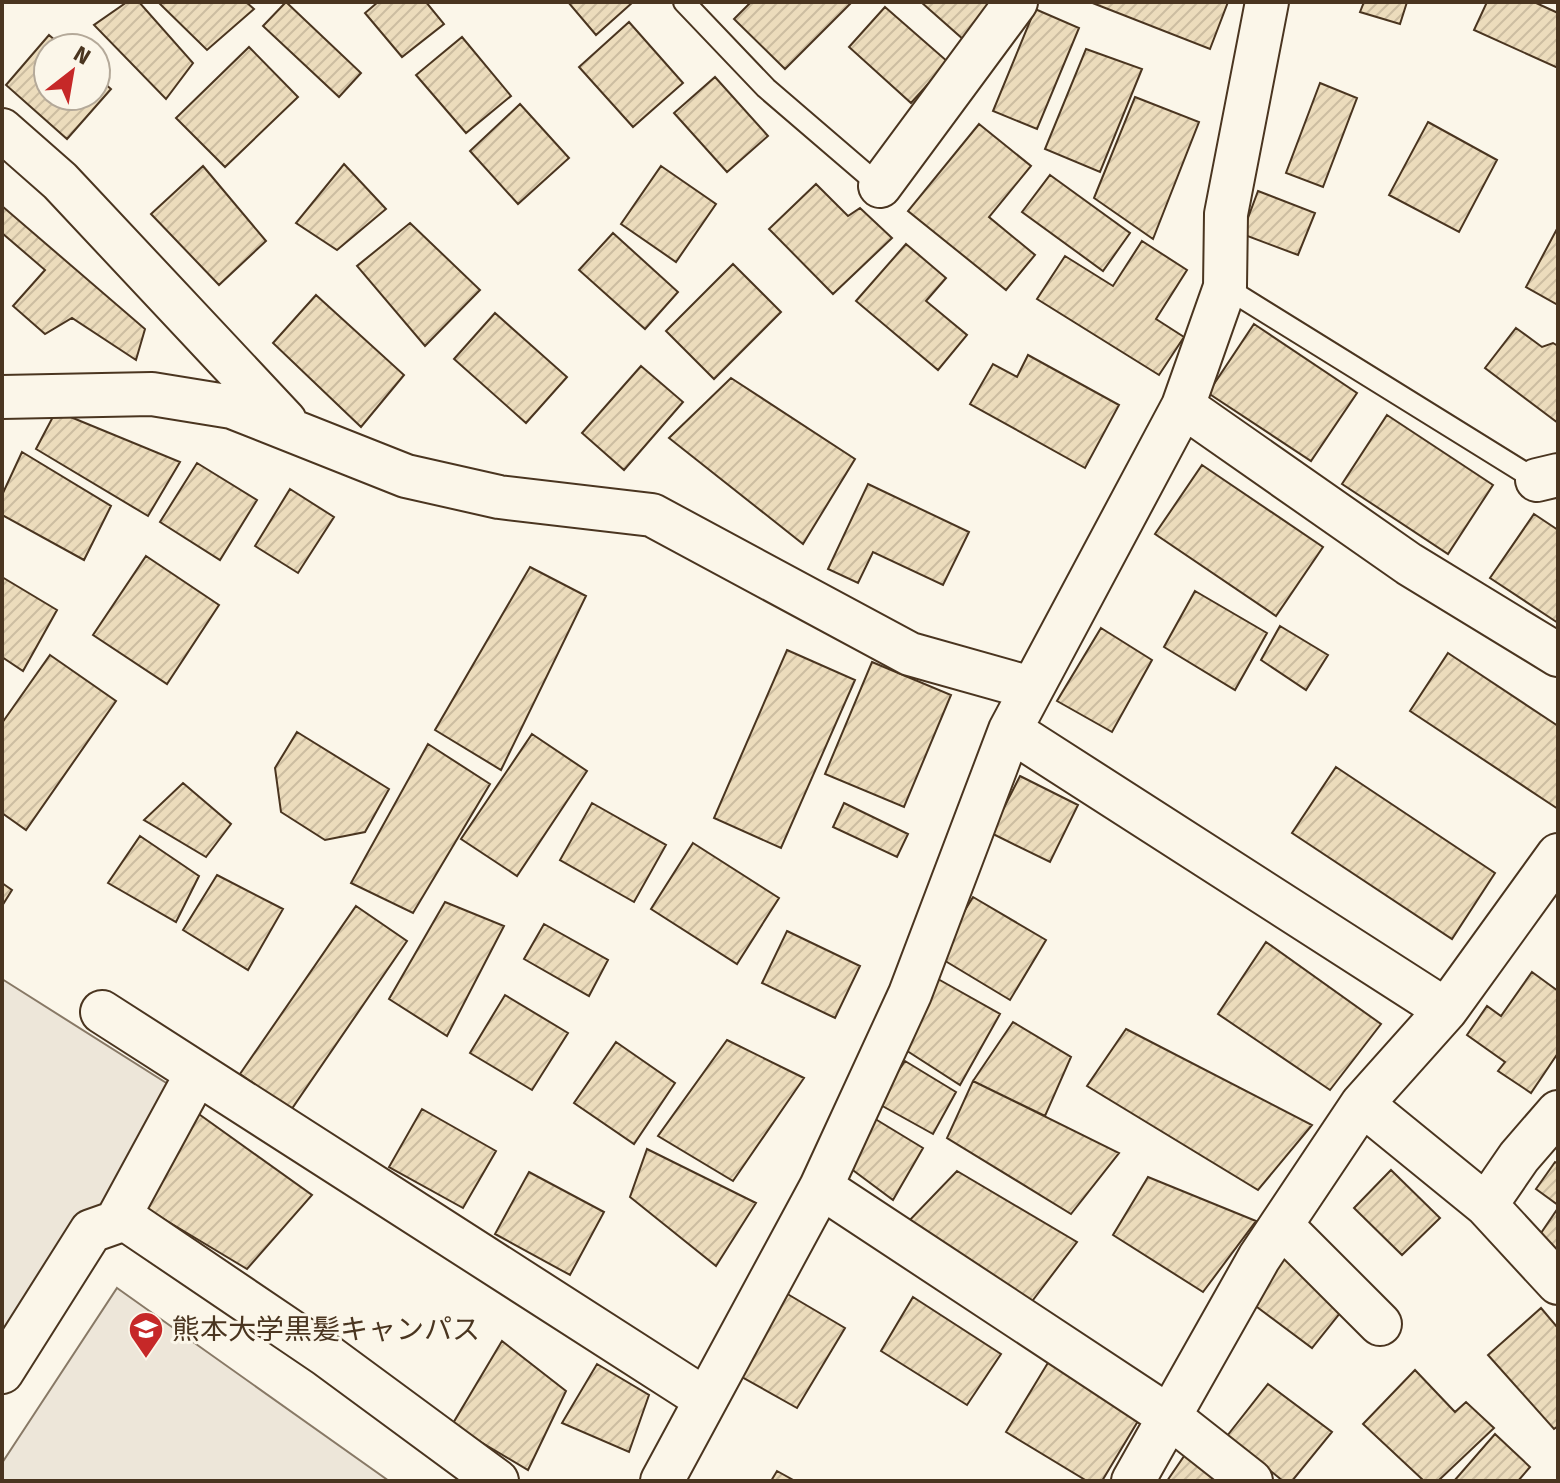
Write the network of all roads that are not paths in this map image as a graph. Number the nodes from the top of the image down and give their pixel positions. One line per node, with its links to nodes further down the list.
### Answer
1 (684, 2): 5 (lane)
2 (1016, 2): 5 (street)
3 (1267, 2): 6 (street)
4 (2, 130): 9 (street)
5 (880, 186)
6 (1225, 287): 8 (street); 10 (lane)
7 (2, 397): 9 (street)
8 (1183, 406): 11 (street); 12 (street)
9 (295, 432): 12 (street)
10 (1551, 483)
11 (1558, 655)
12 (1031, 688): 13 (street)
13 (1010, 730): 15 (street); 20 (street)
14 (1558, 855): 15 (street)
15 (1446, 1010): 18 (street)
16 (102, 1012): 17 (street)
17 (197, 1073): 22 (street); 27 (street)
18 (1362, 1104): 21 (street); 23 (street)
19 (1558, 1112): 21 (street)
20 (821, 1187): 27 (street); 28 (street)
21 (1486, 1205): 24 (street)
22 (116, 1222): 26 (street); 29 (street)
23 (1281, 1225): 25 (street); 28 (street)
24 (1558, 1283)
25 (1380, 1324)
26 (2, 1372)
27 (705, 1399): 30 (street)
28 (1171, 1418): 31 (street); 32 (street)
29 (497, 1481)
30 (662, 1481)
31 (1133, 1481)
32 (1251, 1481)

